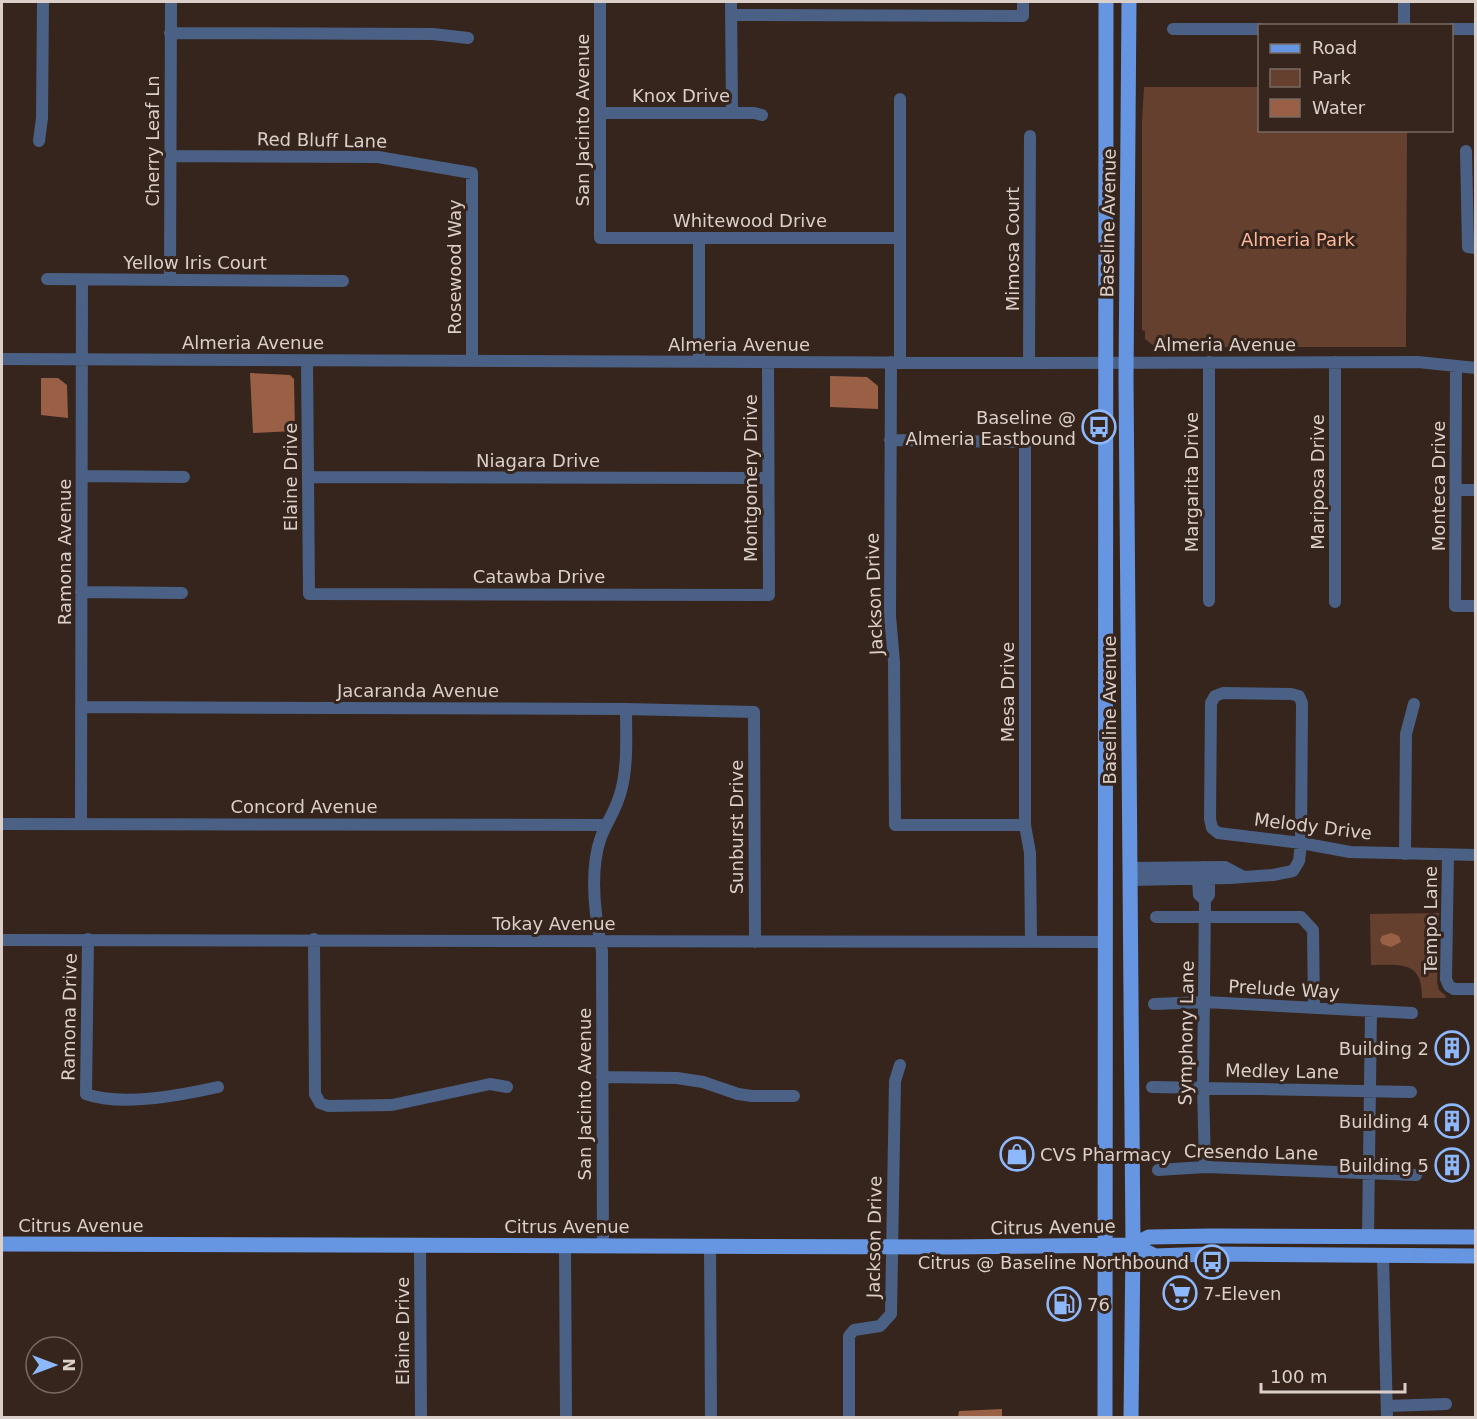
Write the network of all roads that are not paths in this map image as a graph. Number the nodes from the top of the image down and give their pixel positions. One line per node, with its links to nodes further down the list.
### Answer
1 (43, 2): 22 (street)
2 (171, 2): 15 (street, Cherry Leaf Ln)
3 (600, 2): 19 (street, San Jacinto Avenue)
4 (732, 2): 9 (street)
5 (1023, 2): 9 (street)
6 (1106, 2): 44 (main road, Baseline Avenue)
7 (1129, 2): 45 (main road, Baseline Avenue)
8 (1404, 2): 10 (street)
9 (731, 15): 18 (street)
10 (1404, 24)
11 (1173, 29): 12 (street)
12 (1258, 29)
13 (1453, 29): 14 (street)
14 (1476, 29)
15 (170, 33): 16 (street); 24 (street, Cherry Leaf Ln)
16 (468, 38)
17 (900, 99): 28 (street, Jackson Drive)
18 (732, 112): 19 (street, Knox Drive); 20 (street, Knox Drive)
19 (600, 113): 26 (street, San Jacinto Avenue)
20 (762, 115)
21 (1030, 136): 43 (street, Mimosa Court)
22 (39, 141)
23 (1466, 151): 29 (street)
24 (170, 156): 25 (street, Red Bluff Lane); 32 (street, Cherry Leaf Ln)
25 (472, 173): 37 (street, Rosewood Way)
26 (600, 238): 27 (street, Whitewood Drive)
27 (699, 238): 28 (street, Whitewood Drive); 38 (street)
28 (900, 238): 42 (street, Jackson Drive)
29 (1472, 247)
30 (47, 279): 31 (street, Yellow Iris Court)
31 (82, 280): 32 (street, Yellow Iris Court); 35 (street, Ramona Avenue)
32 (171, 280): 33 (street, Yellow Iris Court)
33 (343, 280)
34 (2, 359): 35 (street, Almeria Avenue)
35 (81, 360): 36 (street, Almeria Avenue); 49 (street, Ramona Avenue)
36 (307, 360): 37 (street, Almeria Avenue); 51 (street, Elaine Drive)
37 (472, 361): 38 (street, Almeria Avenue)
38 (699, 362): 39 (street, Almeria Avenue)
39 (768, 362): 42 (street, Almeria Avenue); 52 (street, Montgomery Drive)
40 (1209, 362): 41 (street, Almeria Avenue); 45 (street, Almeria Avenue); 59 (street, Margarita Drive)
41 (1335, 362): 46 (street, Almeria Avenue); 60 (street, Mariposa Drive)
42 (895, 363): 43 (street, Almeria Avenue); 48 (street, Jackson Drive)
43 (1029, 363): 44 (street, Almeria Avenue)
44 (1105, 363): 45 (street, Almeria Avenue); 84 (main road, Baseline Avenue)
45 (1126, 363): 74 (main road, Baseline Avenue)
46 (1456, 366): 47 (street, Almeria Avenue); 53 (street, Monteca Drive)
47 (1476, 368)
48 (890, 440): 69 (street, Jackson Drive); 69 (street, Mesa Drive)
49 (82, 476): 50 (street); 55 (street, Ramona Avenue)
50 (184, 477)
51 (308, 477): 52 (street, Niagara Drive); 57 (street, Elaine Drive)
52 (768, 478): 58 (street, Montgomery Drive)
53 (1456, 490): 54 (street); 61 (street, Monteca Drive)
54 (1476, 490)
55 (81, 592): 56 (street); 63 (street, Ramona Avenue)
56 (182, 593)
57 (309, 594): 58 (street, Catawba Drive)
58 (769, 595)
59 (1209, 601)
60 (1335, 602)
61 (1476, 606)
62 (1414, 704): 71 (street)
63 (81, 707): 64 (street, Jacaranda Avenue); 67 (street, Ramona Avenue)
64 (626, 709): 65 (street, Jacaranda Avenue); 68 (street, San Jacinto Avenue)
65 (754, 712): 82 (street, Sunburst Drive)
66 (2, 824): 67 (street, Concord Avenue)
67 (81, 824): 68 (street, Concord Avenue)
68 (606, 825): 81 (street, San Jacinto Avenue)
69 (1024, 825): 83 (street, Mesa Drive)
70 (1301, 843): 70 (street, Melody Drive); 71 (street, Melody Drive); 75 (street)
71 (1405, 854): 72 (street, Melody Drive)
72 (1448, 855): 73 (street, Melody Drive); 85 (street, Tempo Lane)
73 (1476, 855)
74 (1129, 874): 75 (street); 111 (main road, Baseline Avenue)
75 (1204, 875): 76 (street, Symphony Lane)
76 (1205, 916): 77 (street); 86 (street, Symphony Lane); 88 (street)
77 (1156, 917)
78 (88, 939): 79 (street, Tokay Avenue); 80 (street, Tokay Avenue); 93 (street, Ramona Drive)
79 (314, 939): 81 (street, Tokay Avenue); 94 (street)
80 (2, 940)
81 (600, 942): 82 (street, Tokay Avenue); 92 (street, San Jacinto Avenue)
82 (755, 942): 83 (street, Tokay Avenue)
83 (1031, 942): 84 (street, Tokay Avenue)
84 (1105, 942): 110 (main road, Baseline Avenue)
85 (1476, 989)
86 (1205, 1002): 87 (street, Prelude Way); 88 (street, Prelude Way); 95 (street, Symphony Lane)
87 (1154, 1004)
88 (1314, 1008): 89 (street, Prelude Way)
89 (1371, 1011): 90 (street, Prelude Way); 97 (street)
90 (1412, 1013)
91 (900, 1065): 113 (street, Jackson Drive)
92 (602, 1077): 99 (street); 112 (street, San Jacinto Avenue)
93 (219, 1087)
94 (507, 1087)
95 (1203, 1087): 96 (street, Medley Lane); 97 (street, Medley Lane); 100 (street, Symphony Lane)
96 (1152, 1088)
97 (1371, 1091): 98 (street, Medley Lane); 102 (street)
98 (1411, 1092)
99 (794, 1096)
100 (1205, 1167): 101 (street, Cresendo Lane); 102 (street, Cresendo Lane)
101 (1158, 1170)
102 (1369, 1174): 103 (street, Cresendo Lane); 104 (street)
103 (1416, 1175)
104 (1368, 1237): 105 (main road, Citrus Avenue); 111 (main road, Citrus Avenue)
105 (1476, 1237)
106 (2, 1244): 107 (main road, Citrus Avenue)
107 (420, 1245): 108 (main road, Citrus Avenue); 118 (street, Elaine Drive)
108 (565, 1245): 112 (main road, Citrus Avenue); 119 (street)
109 (710, 1245): 112 (main road, Citrus Avenue); 113 (main road, Citrus Avenue); 120 (street)
110 (1103, 1245): 111 (main road, Citrus Avenue); 113 (main road, Citrus Avenue); 122 (main road, Baseline Avenue)
111 (1133, 1245): 114 (main road, Citrus Avenue); 123 (main road, Baseline Avenue)
112 (603, 1246)
113 (892, 1246): 121 (street, Jackson Drive)
114 (1383, 1256): 115 (main road, Citrus Avenue); 117 (street)
115 (1476, 1256)
116 (1446, 1404): 117 (street)
117 (1387, 1412)
118 (421, 1418)
119 (566, 1418)
120 (711, 1418)
121 (849, 1418)
122 (1105, 1418)
123 (1131, 1418)

